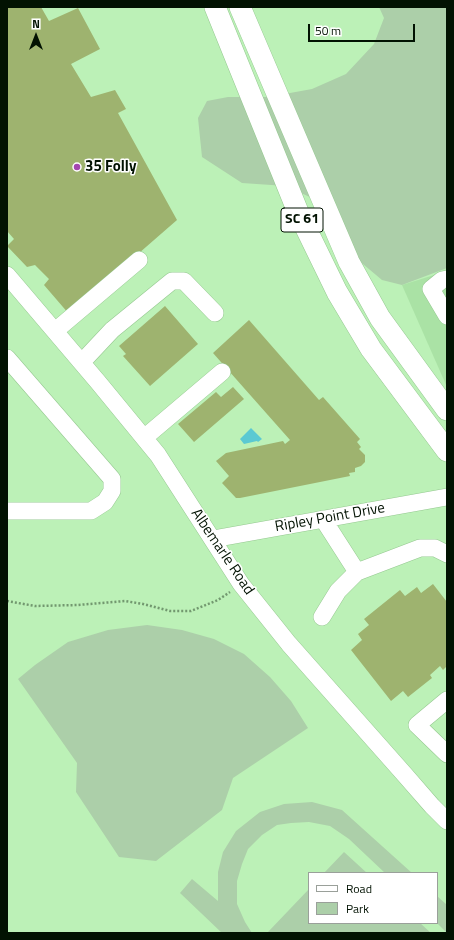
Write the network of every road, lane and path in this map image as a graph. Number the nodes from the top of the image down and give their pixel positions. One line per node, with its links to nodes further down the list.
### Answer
1 (215, 7): 14 (main road, SC 61)
2 (240, 7): 12 (main road, SC 61)
3 (139, 260): 8 (street)
4 (7, 275): 8 (street, Albemarle Road)
5 (447, 279): 7 (street)
6 (215, 313): 10 (street)
7 (447, 316)
8 (55, 331): 10 (street, Albemarle Road)
9 (7, 358): 16 (street)
10 (82, 362): 13 (street, Albemarle Road)
11 (222, 372): 13 (street)
12 (443, 405)
13 (144, 438): 18 (street, Albemarle Road)
14 (447, 451)
15 (447, 497): 17 (street, Ripley Point Drive)
16 (7, 511)
17 (323, 519): 18 (street, Ripley Point Drive); 20 (street)
18 (213, 540): 21 (street, Albemarle Road)
19 (447, 554): 20 (street)
20 (357, 572): 23 (street)
21 (241, 584): 22 (path); 26 (street, Albemarle Road)
22 (7, 601)
23 (322, 617)
24 (447, 700): 25 (street)
25 (447, 754)
26 (447, 821)

